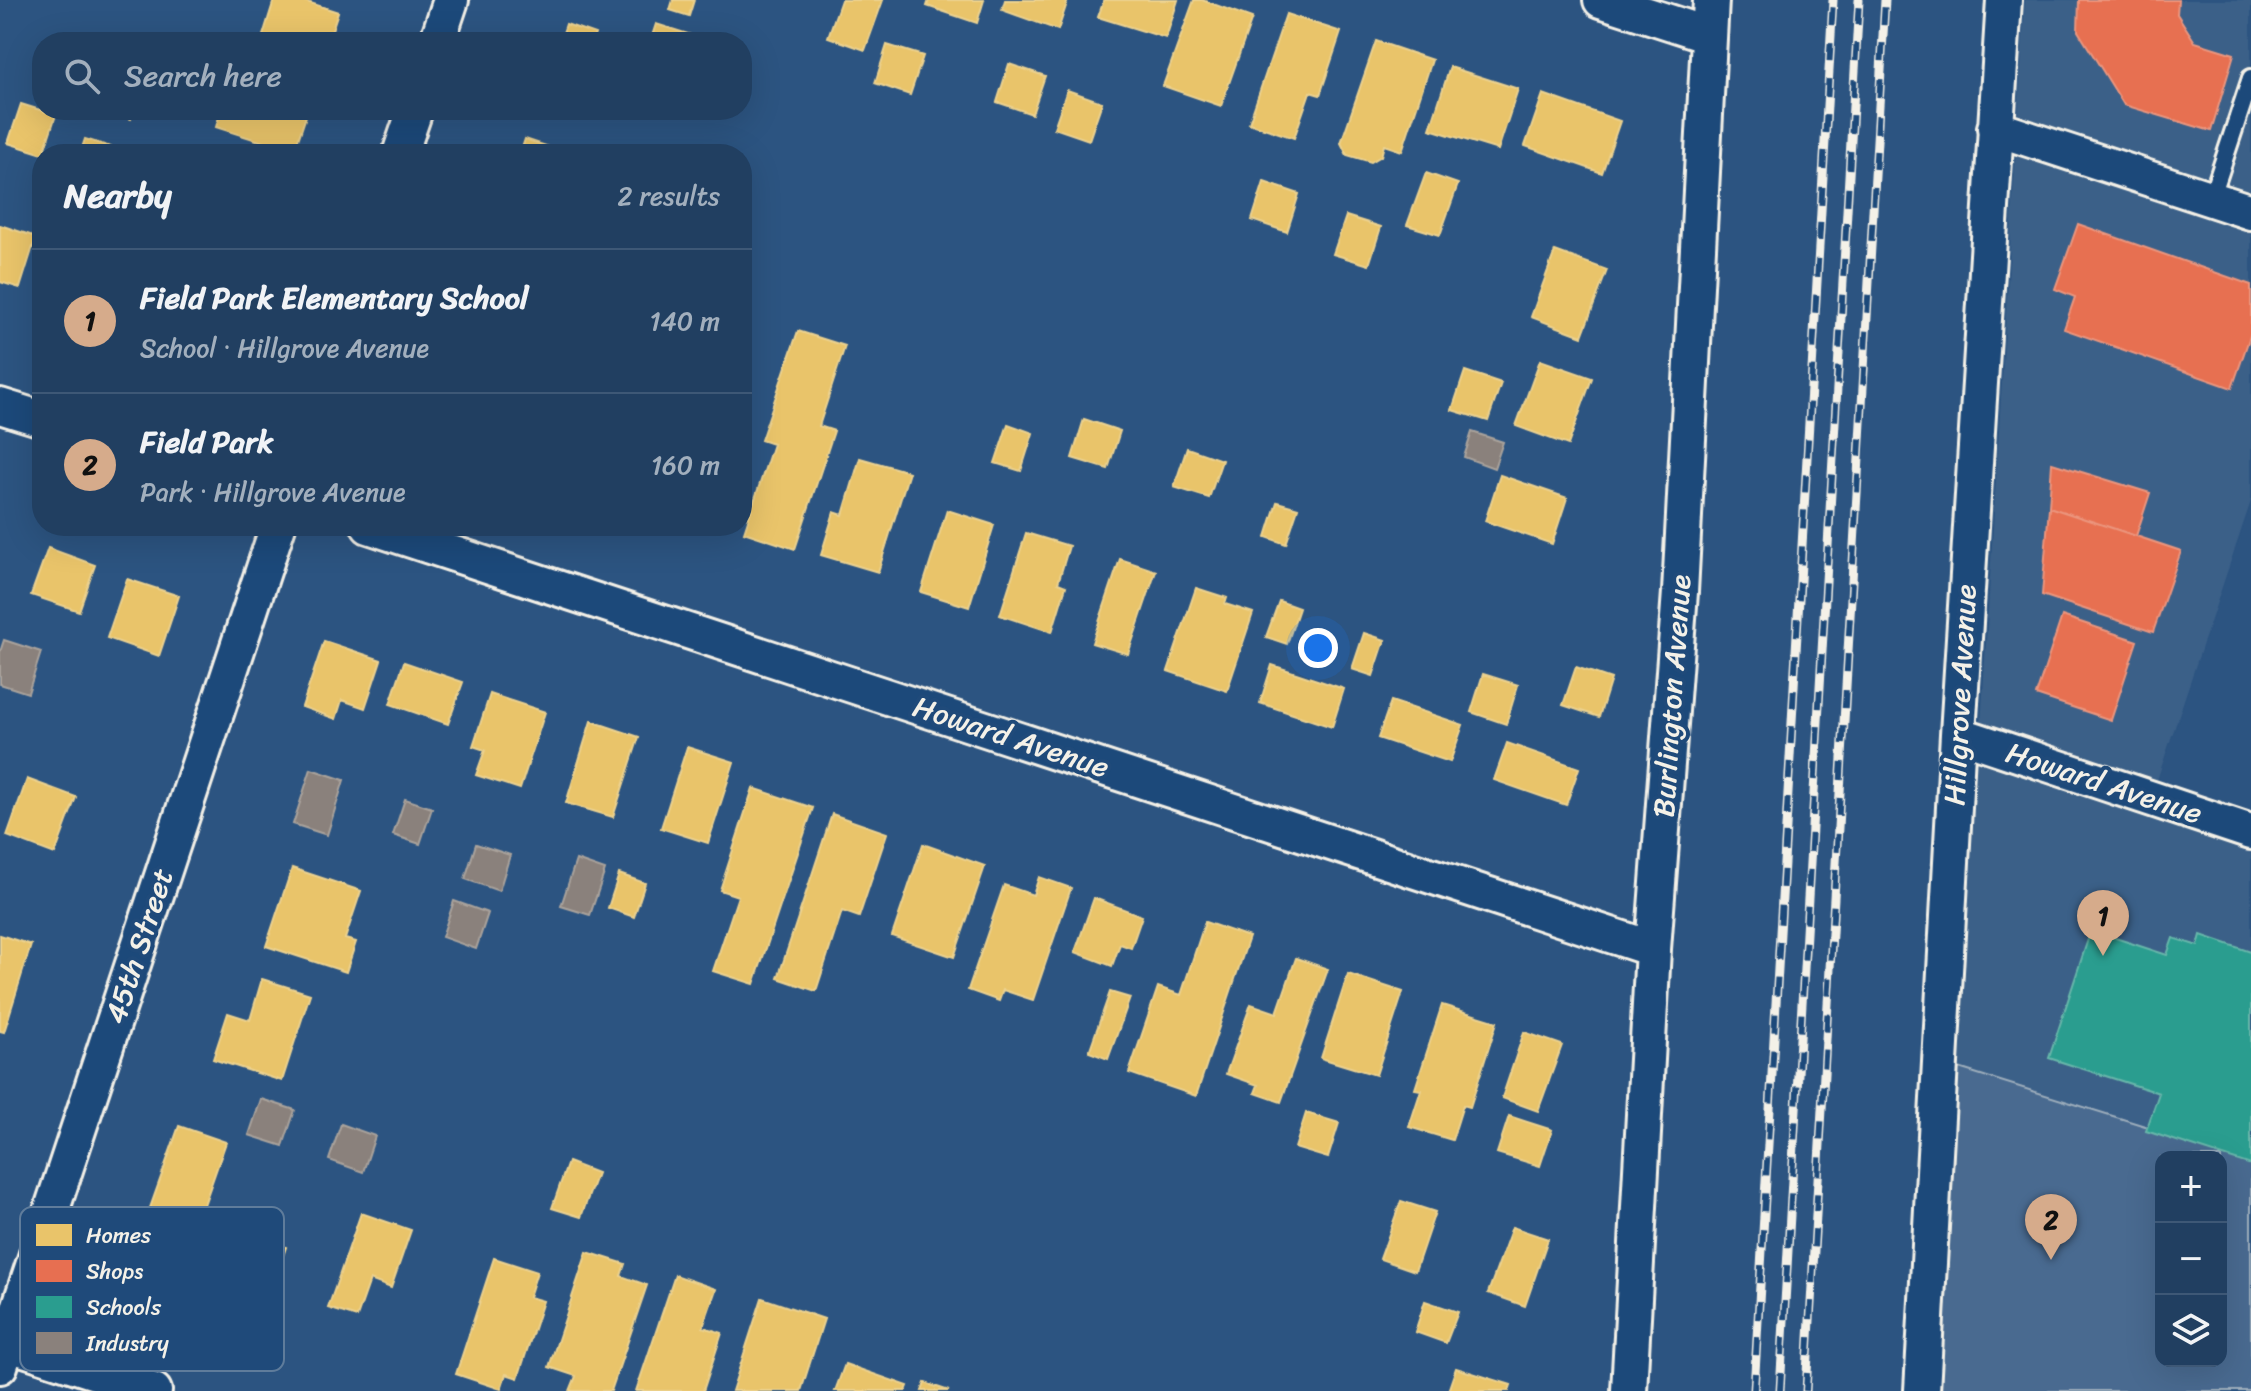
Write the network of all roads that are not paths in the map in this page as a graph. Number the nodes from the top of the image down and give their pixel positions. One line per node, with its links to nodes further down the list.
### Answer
1 (451, 0): 5 (street)
2 (1601, 0): 6 (street)
3 (1711, 0): 6 (street, Burlington Avenue)
4 (2004, 0): 9 (street, Hillgrove Avenue)
5 (440, 32)
6 (1709, 35): 19 (street, Burlington Avenue)
7 (2251, 78): 11 (lane)
8 (412, 120): 10 (street)
9 (1995, 128): 11 (street); 17 (street, Hillgrove Avenue)
10 (403, 144)
11 (2211, 199): 12 (street)
12 (2251, 212)
13 (0, 406): 14 (street)
14 (32, 416)
15 (275, 536): 20 (street, 45th Street)
16 (399, 536): 19 (street, Howard Avenue)
17 (1958, 734): 18 (street, Howard Avenue); 26 (street, Hillgrove Avenue)
18 (2251, 832)
19 (1653, 949): 25 (street, Burlington Avenue)
20 (51, 1207)
21 (20, 1299): 22 (street, 45th Street)
22 (3, 1350)
23 (80, 1371): 24 (street)
24 (154, 1391)
25 (1629, 1391)
26 (1922, 1391)

